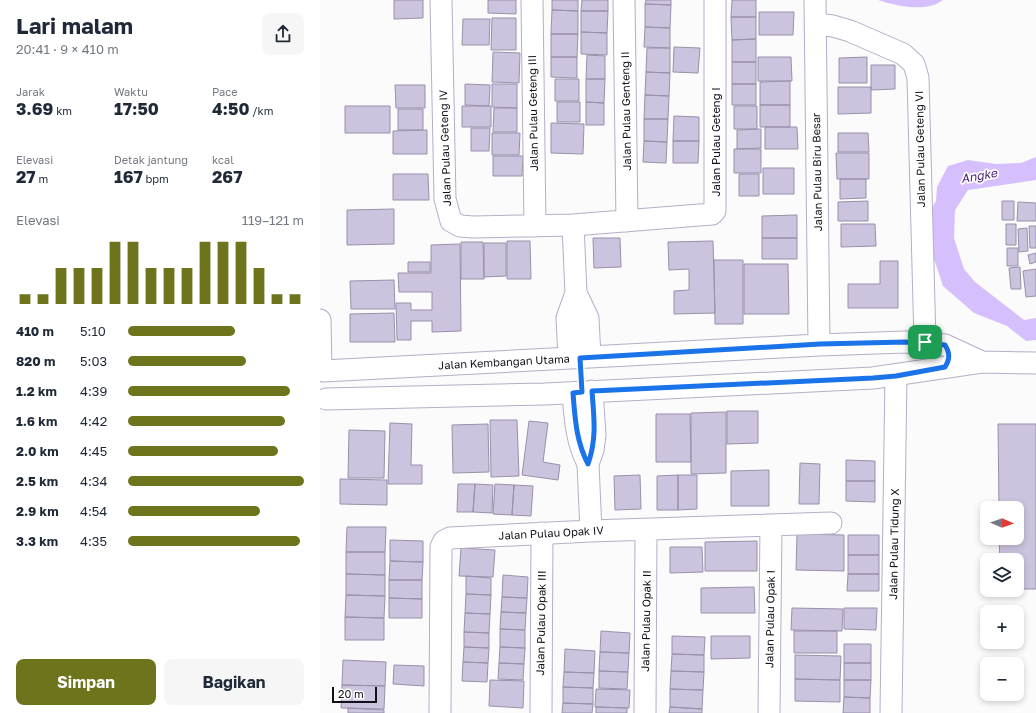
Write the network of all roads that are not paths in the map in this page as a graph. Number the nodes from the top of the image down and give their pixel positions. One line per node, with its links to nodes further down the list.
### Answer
1 (441, 0): 9 (street, Jalan Pulau Geteng IV)
2 (532, 0): 9 (street, Jalan Pulau Geteng III)
3 (624, 0): 7 (street, Jalan Pulau Genteng II)
4 (715, 0): 7 (street, Jalan Pulau Geteng I)
5 (815, 0): 6 (street, Jalan Pulau Biru Besar)
6 (816, 24): 11 (street, Jalan Pulau Geteng VI); 12 (street, Jalan Pulau Biru Besar)
7 (627, 221): 8 (street, Jalan Pulau Geteng I)
8 (573, 225): 9 (street, Jalan Pulau Geteng IV); 14 (street)
9 (534, 226)
10 (320, 320): 18 (street)
11 (925, 342): 12 (street, Jalan Kembangan Utama); 13 (street, Jalan Kembangan Utama)
12 (820, 344): 14 (street, Jalan Kembangan Utama)
13 (945, 345): 15 (street, Jalan Kembangan Utama); 17 (street)
14 (580, 357): 18 (street, Jalan Kembangan Utama); 20 (street)
15 (982, 362): 16 (street); 17 (street)
16 (1036, 363)
17 (945, 367): 19 (street)
18 (321, 369): 21 (street)
19 (896, 376): 20 (street); 31 (street, Jalan Pulau Tidung X)
20 (582, 392): 21 (street); 25 (street)
21 (323, 402)
22 (831, 523): 23 (street, Jalan Pulau Opak IV)
23 (771, 525): 24 (street, Jalan Pulau Opak IV); 30 (street, Jalan Pulau Opak I)
24 (646, 530): 25 (street, Jalan Pulau Opak IV); 29 (street, Jalan Pulau Opak II)
25 (591, 531): 26 (street, Jalan Pulau Opak IV)
26 (542, 533): 27 (street, Jalan Pulau Opak IV); 28 (street, Jalan Pulau Opak III)
27 (440, 713)
28 (540, 713)
29 (645, 713)
30 (769, 713)
31 (891, 713)

